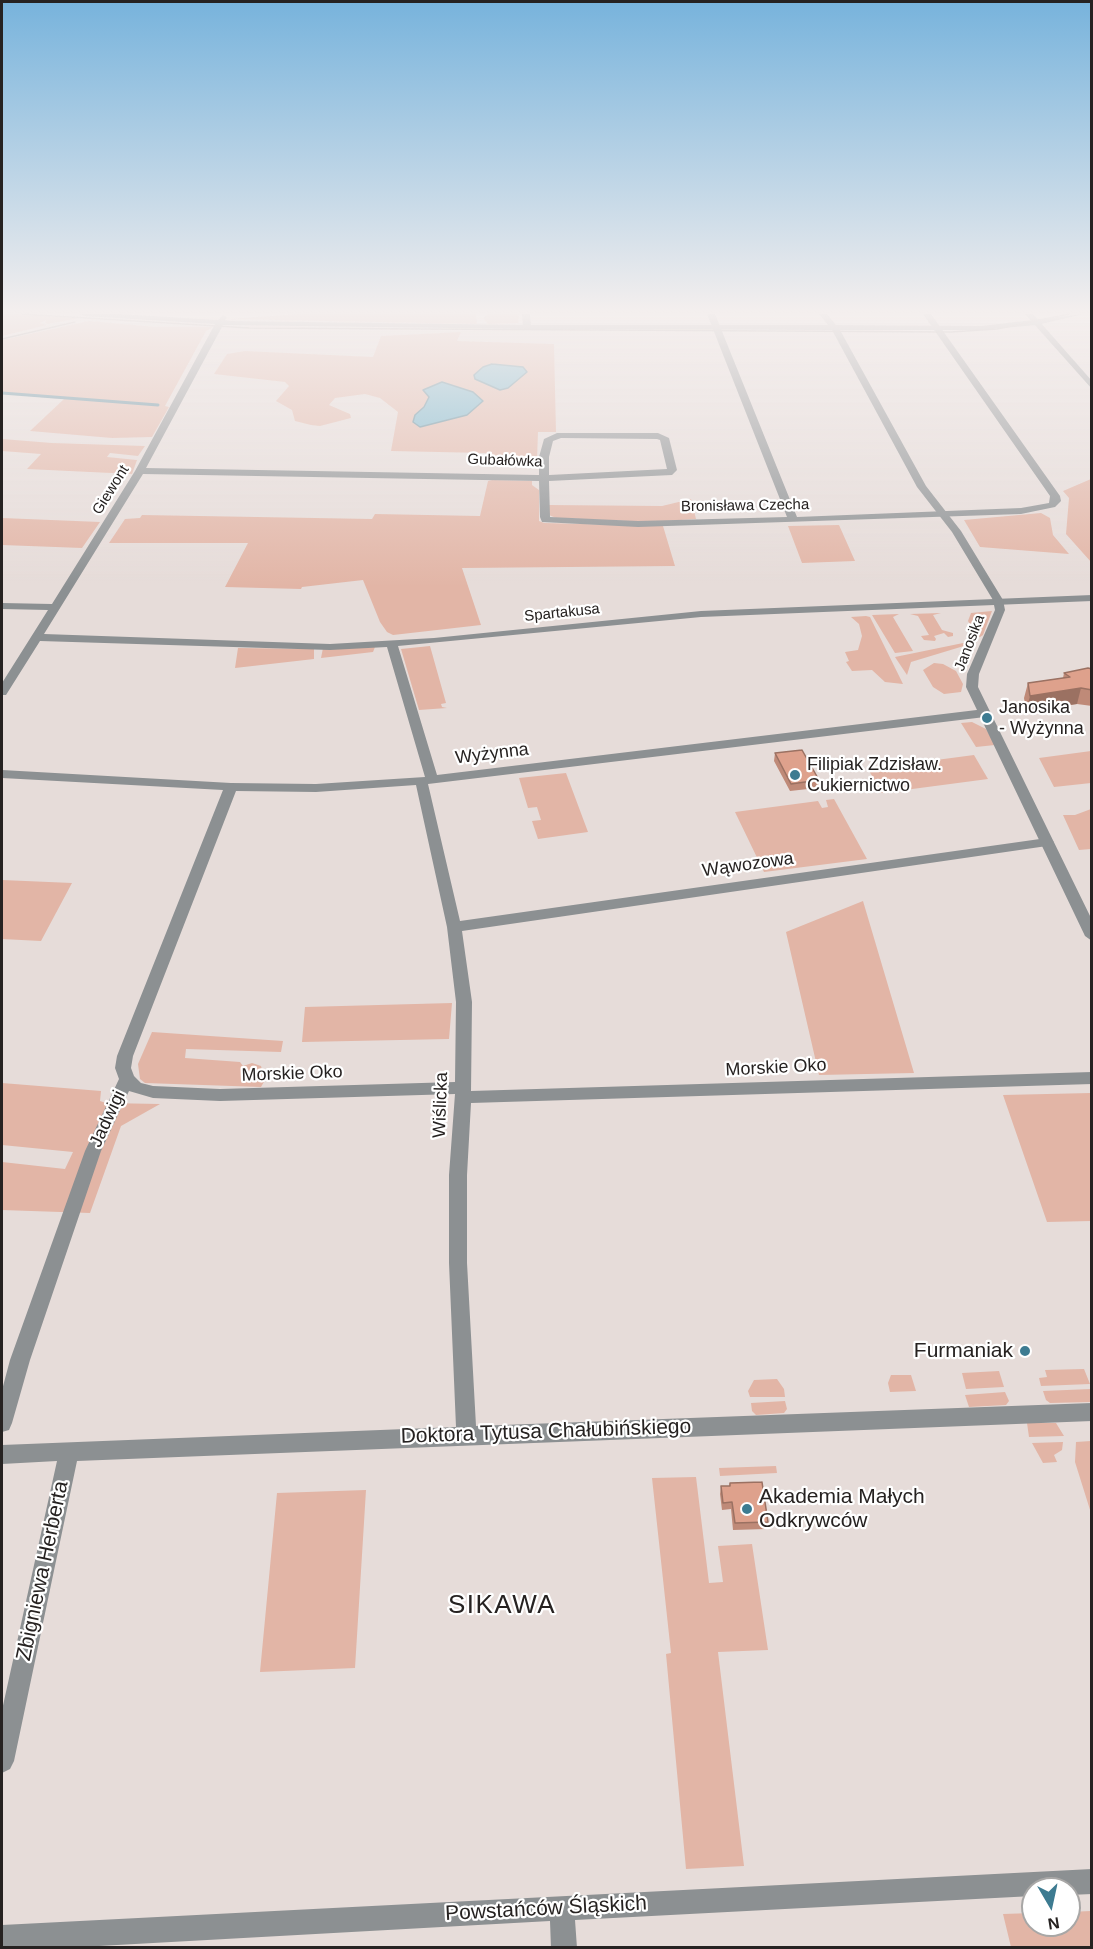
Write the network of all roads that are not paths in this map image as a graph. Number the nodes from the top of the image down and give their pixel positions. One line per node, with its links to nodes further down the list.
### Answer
1 (175, 405): 5 (street, Giewont)
2 (747, 405): 8 (street)
3 (877, 405): 7 (street, Janosika)
4 (990, 405): 7 (street, Bronisława Czecha)
5 (140, 471): 6 (street, Gubałówka); 12 (street, Giewont)
6 (544, 478): 6 (street, Gubałówka); 8 (street, Bronisława Czecha)
7 (945, 515): 8 (street, Bronisława Czecha); 10 (street, Janosika)
8 (793, 520)
9 (1092, 598): 10 (street, Spartakusa)
10 (1000, 604): 14 (street, Spartakusa); 16 (street, Janosika)
11 (2, 606): 12 (street)
12 (54, 607): 13 (street, Giewont)
13 (36, 637): 14 (street, Spartakusa); 15 (street, Giewont)
14 (391, 643): 18 (street, Wiślicka)
15 (4, 686)
16 (985, 713): 18 (street, Wyżynna); 20 (street, Janosika)
17 (2, 774): 19 (street, Wyżynna)
18 (426, 780): 19 (street, Wyżynna); 21 (street, Wiślicka)
19 (231, 786): 24 (street, Jadwigi)
20 (1047, 842): 21 (street, Wąwozowa); 22 (street, Janosika)
21 (454, 927): 25 (street, Wiślicka)
22 (1092, 936)
23 (1092, 1078): 25 (street, Morskie Oko)
24 (127, 1079): 25 (street, Morskie Oko); 27 (street, Jadwigi)
25 (462, 1092): 28 (street, Wiślicka)
26 (1092, 1412): 28 (street, Doktora Tytusa Chałubińskiego)
27 (2, 1423)
28 (466, 1435): 29 (street, Doktora Tytusa Chałubińskiego)
29 (69, 1452): 30 (street, Doktora Tytusa Chałubińskiego); 31 (street, Zbigniewa Herberta)
30 (2, 1454)
31 (2, 1761)
32 (1092, 1881): 33 (street, Powstańców Śląskich)
33 (562, 1909): 34 (street, Powstańców Śląskich); 35 (street)
34 (2, 1938)
35 (564, 1947)

